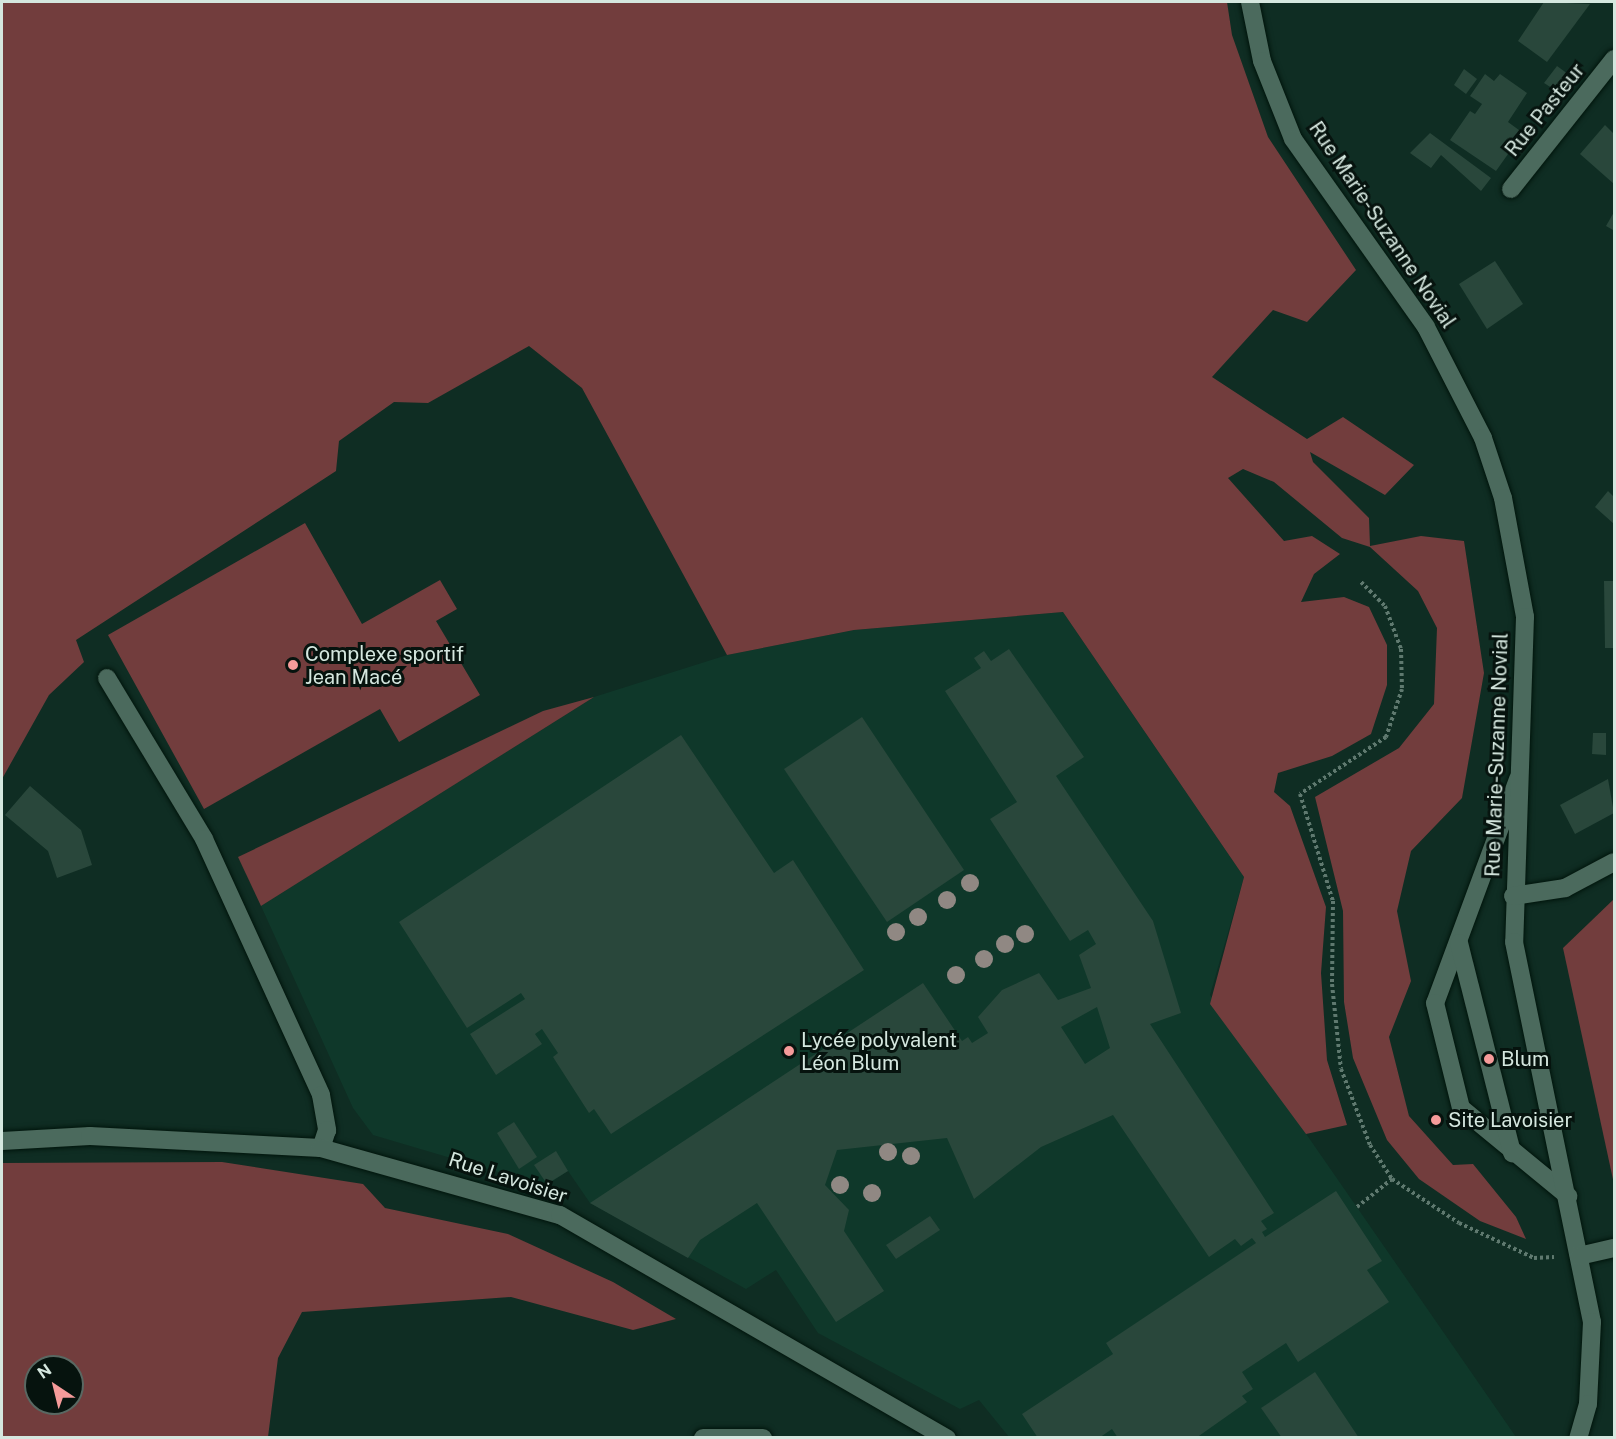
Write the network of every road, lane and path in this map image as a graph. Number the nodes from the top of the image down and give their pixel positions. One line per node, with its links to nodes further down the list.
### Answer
1 (1250, 2): 6 (street, Rue Marie-Suzanne Novial)
2 (1614, 61): 3 (street, Rue Pasteur)
3 (1511, 189)
4 (1361, 582): 13 (path)
5 (107, 678): 11 (street)
6 (1521, 772): 8 (street, Rue Marie-Suzanne Novial); 9 (street)
7 (1614, 862): 8 (street)
8 (1514, 896): 14 (street)
9 (1459, 943): 12 (street); 12 (street)
10 (2, 1141): 11 (street, Rue Lavoisier)
11 (321, 1148): 20 (street, Rue Lavoisier)
12 (1512, 1153): 14 (street)
13 (1392, 1179): 15 (path); 17 (path)
14 (1568, 1196): 17 (street)
15 (1357, 1207)
16 (1614, 1248): 17 (street)
17 (1579, 1256): 21 (street)
18 (703, 1437): 19 (street)
19 (763, 1437)
20 (947, 1437)
21 (1578, 1437)

